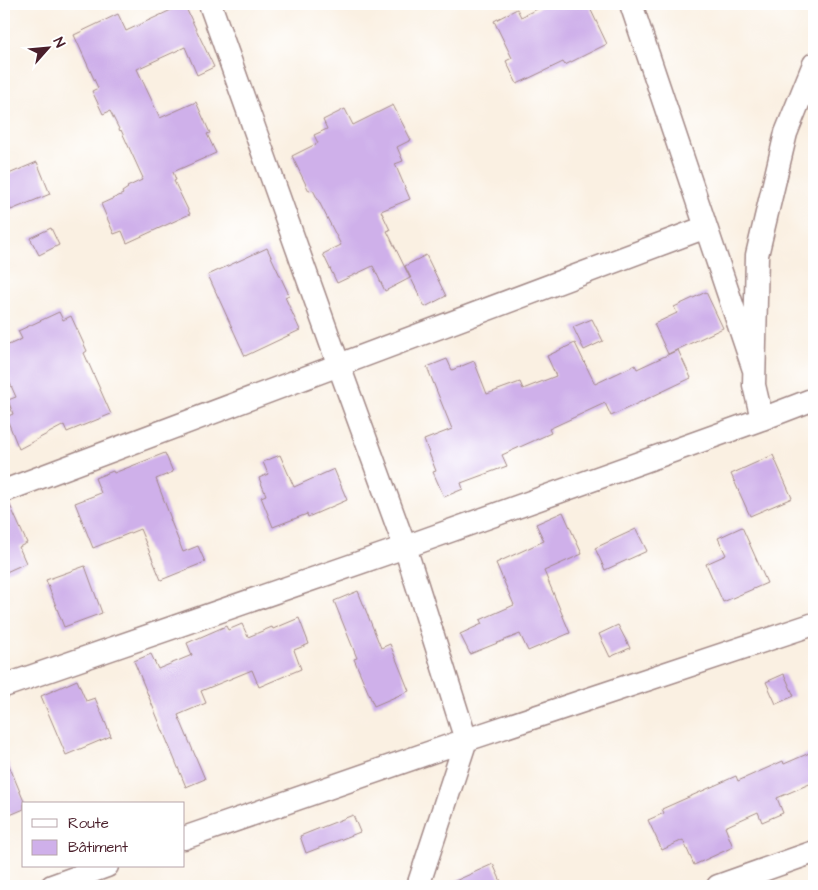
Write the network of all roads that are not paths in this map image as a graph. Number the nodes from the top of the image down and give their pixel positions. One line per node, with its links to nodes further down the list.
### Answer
1 (210, 4): 5 (street)
2 (631, 4): 4 (street)
3 (814, 64): 6 (street)
4 (706, 227): 5 (street); 6 (street)
5 (339, 366): 9 (street); 10 (street)
6 (754, 370): 8 (street)
7 (814, 399): 8 (street)
8 (762, 419): 10 (street)
9 (4, 491)
10 (405, 547): 12 (street); 13 (street)
11 (814, 624): 13 (street)
12 (4, 686)
13 (466, 740): 14 (street); 18 (street)
14 (185, 838)
15 (814, 852): 19 (street)
16 (102, 868): 17 (street)
17 (52, 886)
18 (418, 886)
19 (718, 886)

